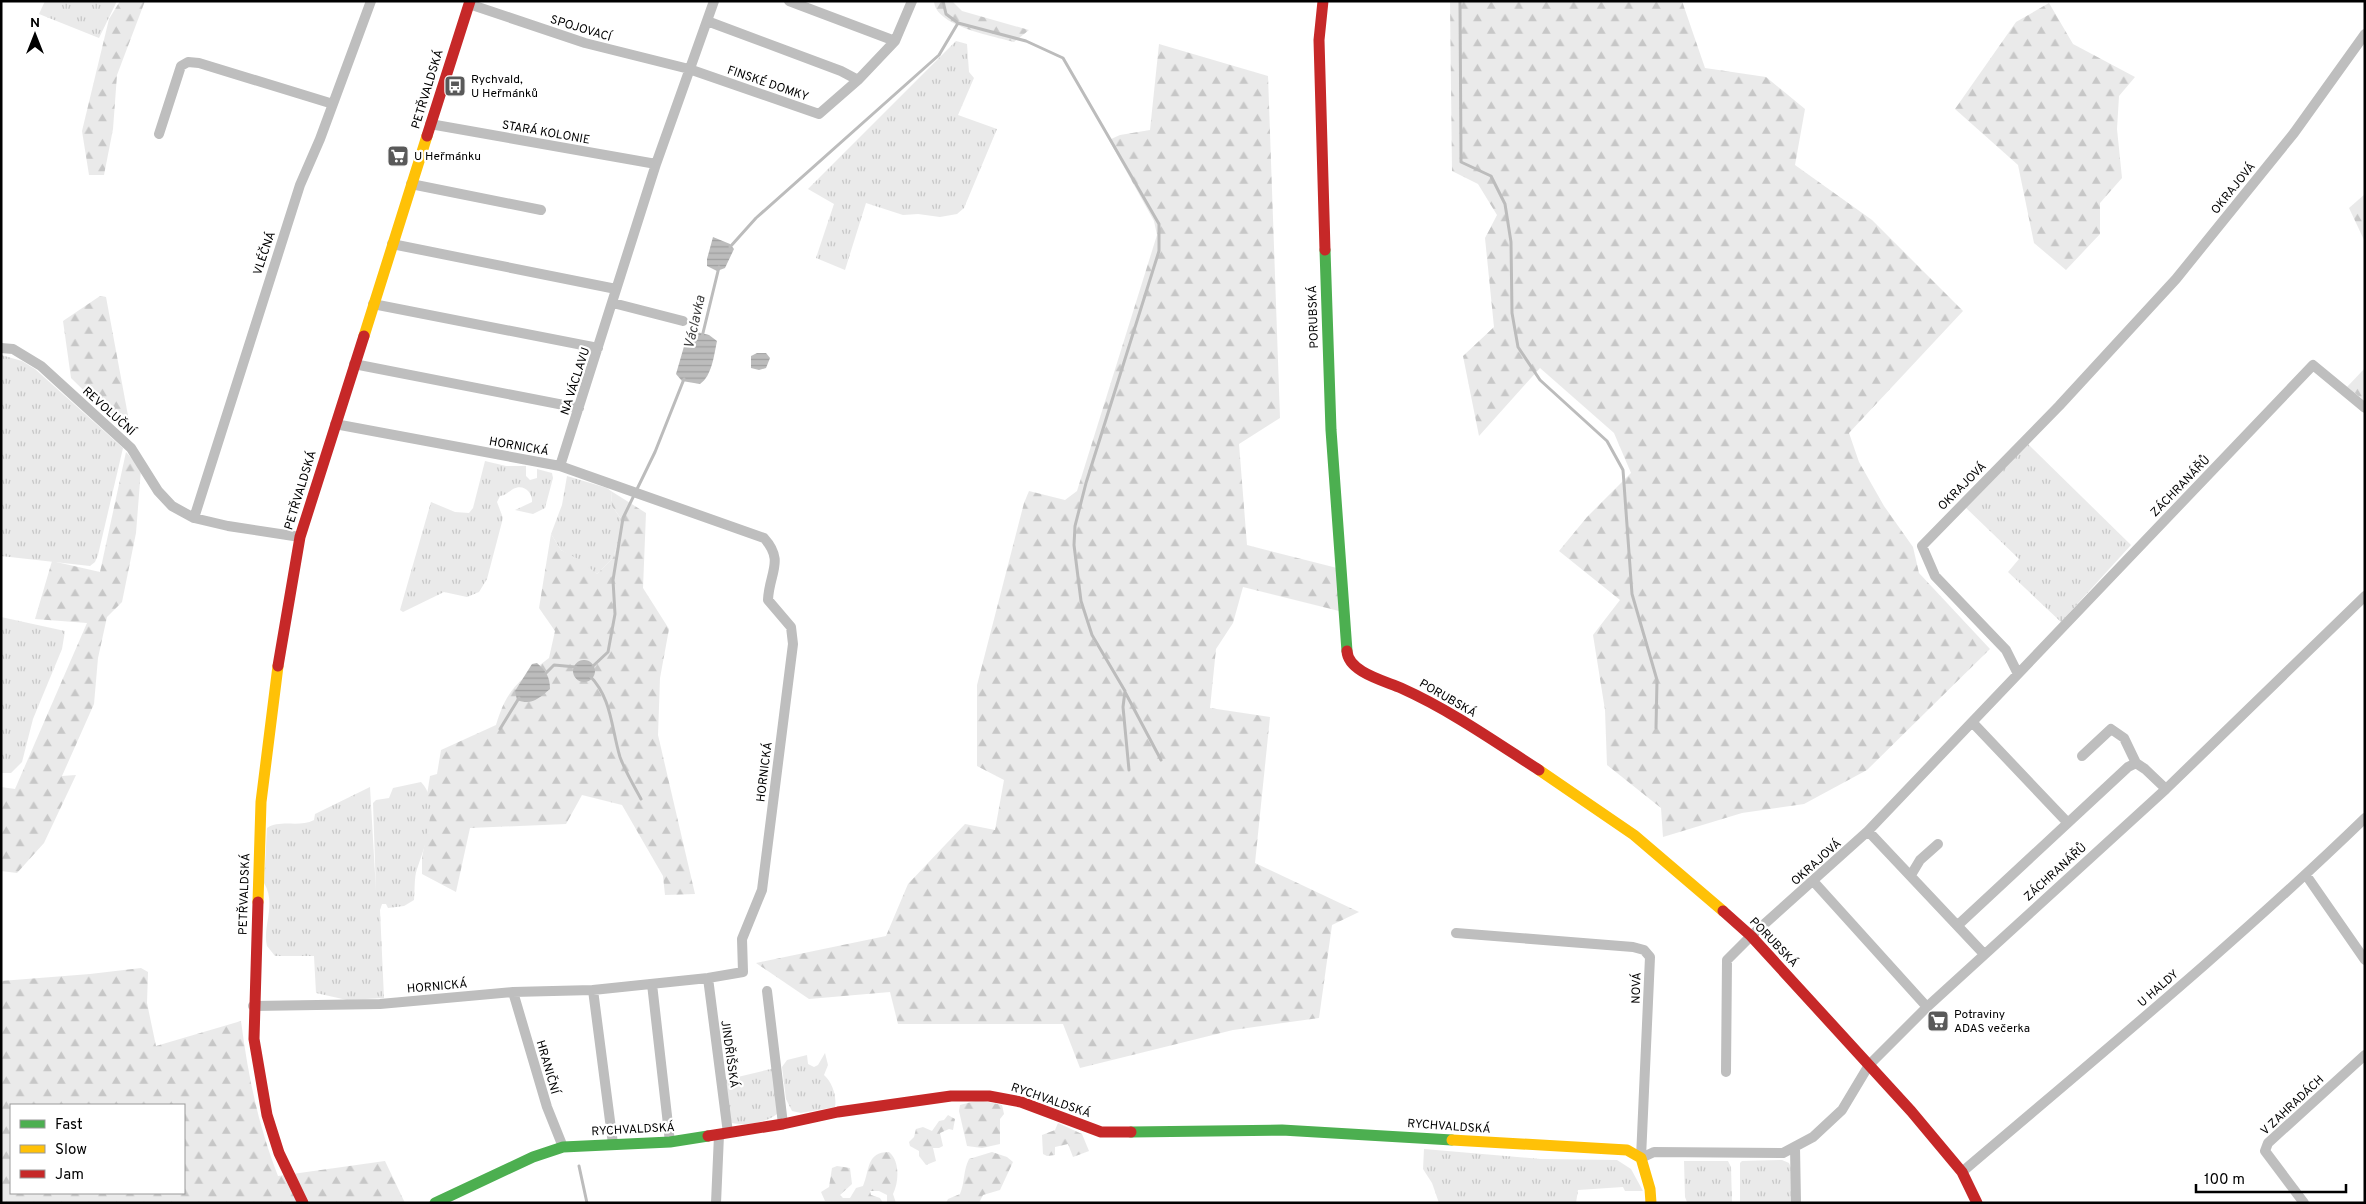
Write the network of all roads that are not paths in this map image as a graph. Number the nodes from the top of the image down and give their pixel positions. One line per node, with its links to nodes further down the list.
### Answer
1 (371, 1): 12 (street, VLÉČNÁ)
2 (714, 1): 7 (street)
3 (788, 1): 9 (street)
4 (912, 1): 9 (street, FINSKÉ DOMKY)
5 (1323, 1): 47 (street, PORUBSKÁ)
6 (469, 2): 10 (street, SPOJOVACÍ); 13 (street, PETŘVALDSKÁ)
7 (707, 22): 10 (street); 11 (street)
8 (2365, 34): 33 (street, OKRAJOVÁ)
9 (895, 41): 11 (street, FINSKÉ DOMKY)
10 (689, 69): 11 (street, FINSKÉ DOMKY); 15 (street)
11 (858, 80)
12 (333, 104): 14 (street); 30 (street, VLÉČNÁ)
13 (430, 124): 15 (street, STARÁ KOLONIE); 16 (street, PETŘVALDSKÁ)
14 (159, 134)
15 (656, 164): 19 (street, NA VÁCLAVU)
16 (411, 184): 17 (street); 18 (street, PETŘVALDSKÁ)
17 (541, 210)
18 (392, 244): 19 (street); 21 (street, PETŘVALDSKÁ)
19 (616, 289): 20 (street, NA VÁCLAVU)
20 (613, 303): 22 (street); 24 (street, NA VÁCLAVU)
21 (373, 304): 24 (street); 25 (street, PETŘVALDSKÁ)
22 (684, 321)
23 (1, 348): 30 (street, REVOLUČNÍ)
24 (598, 348): 26 (street, NA VÁCLAVU)
25 (354, 364): 26 (street); 28 (street, PETŘVALDSKÁ)
26 (579, 408): 29 (street, NA VÁCLAVU)
27 (2365, 408): 33 (street, ZÁCHRANÁŘŮ)
28 (336, 424): 29 (street, HORNICKÁ); 31 (street, PETŘVALDSKÁ)
29 (560, 466): 50 (street, HORNICKÁ)
30 (194, 518): 31 (street, REVOLUČNÍ)
31 (300, 537): 55 (street, PETŘVALDSKÁ)
32 (2365, 596): 37 (street, ZÁCHRANÁŘŮ)
33 (2018, 674): 34 (street, OKRAJOVÁ)
34 (1973, 723): 39 (street); 40 (street, OKRAJOVÁ)
35 (2082, 756): 36 (street)
36 (2136, 763): 37 (street); 39 (street)
37 (2166, 789): 48 (street, ZÁCHRANÁŘŮ)
38 (2365, 818): 43 (street, U HALDY)
39 (2067, 822): 45 (street)
40 (1868, 831): 42 (street); 44 (street, OKRAJOVÁ)
41 (1938, 844): 42 (street)
42 (1911, 875): 45 (street)
43 (2306, 875): 49 (street); 67 (street, U HALDY)
44 (1814, 882): 47 (street, OKRAJOVÁ); 56 (street)
45 (1958, 925): 48 (street)
46 (1456, 933): 66 (street, NOVÁ)
47 (1751, 936): 58 (street, PORUBSKÁ); 59 (street)
48 (1984, 954): 56 (street, ZÁCHRANÁŘŮ)
49 (2365, 960)
50 (708, 978): 51 (street, HORNICKÁ); 61 (street, JINDŘIŠSKÁ)
51 (652, 984): 52 (street, HORNICKÁ); 62 (street)
52 (593, 990): 54 (street, HORNICKÁ); 63 (street)
53 (767, 991): 60 (street)
54 (514, 992): 55 (street, HORNICKÁ); 64 (street, HRANIČNÍ)
55 (253, 1006): 68 (street)
56 (1928, 1007): 58 (street, ZÁCHRANÁŘŮ)
57 (2365, 1055): 74 (street, V ZAHRADÁCH)
58 (1869, 1065): 65 (street); 67 (street, PORUBSKÁ)
59 (1726, 1072)
60 (784, 1124): 61 (street, RYCHVALDSKÁ); 66 (street, RYCHVALDSKÁ)
61 (723, 1134): 62 (street, RYCHVALDSKÁ); 70 (street, JINDŘIŠSKÁ)
62 (670, 1142): 63 (street, RYCHVALDSKÁ)
63 (613, 1144): 64 (street, RYCHVALDSKÁ)
64 (563, 1147): 69 (street, RYCHVALDSKÁ)
65 (1796, 1147): 66 (street); 72 (street)
66 (1641, 1158): 71 (street)
67 (1962, 1172): 73 (street, PORUBSKÁ)
68 (303, 1203)
69 (435, 1203)
70 (716, 1203)
71 (1651, 1203)
72 (1796, 1203)
73 (1978, 1203)
74 (2304, 1203)

